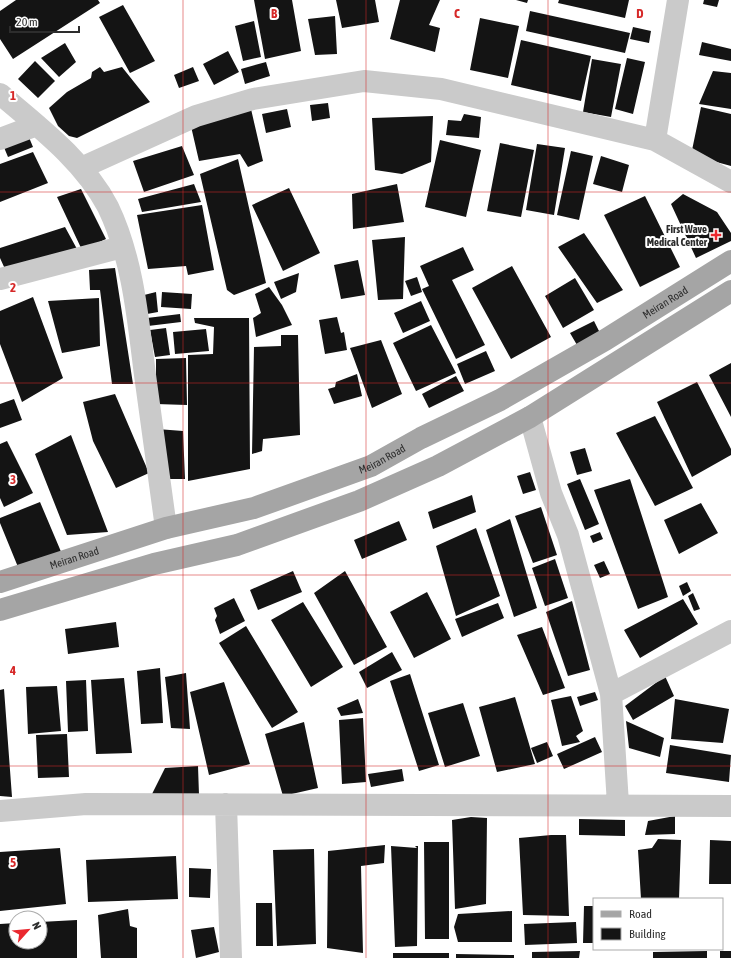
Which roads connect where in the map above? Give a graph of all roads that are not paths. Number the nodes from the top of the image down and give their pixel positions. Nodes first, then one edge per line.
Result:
1 (678, 0) edge
2 (0, 94) edge
3 (37, 125) junction
4 (0, 139) edge
5 (655, 140) junction
6 (81, 168) junction
7 (731, 182) edge
8 (122, 247) junction
9 (731, 261) edge
10 (0, 279) edge
11 (731, 291) edge
12 (530, 417) junction
13 (166, 528) junction
14 (0, 582) edge
15 (0, 610) edge
16 (731, 631) edge
17 (611, 694) junction
18 (226, 804) junction
19 (618, 804) junction
20 (731, 806) edge
21 (0, 811) edge
22 (231, 958) edge

1 - 5 street
2 - 3 street
3 - 4 street
3 - 6 street
5 - 6 street
5 - 7 street
6 - 8 street
8 - 10 street
8 - 13 street
9 - 13 main road, Meiran Road
11 - 12 main road
12 - 15 main road
12 - 17 street
13 - 14 main road, Meiran Road
16 - 17 street
17 - 19 street
18 - 19 street
18 - 21 street
18 - 22 street
19 - 20 street

